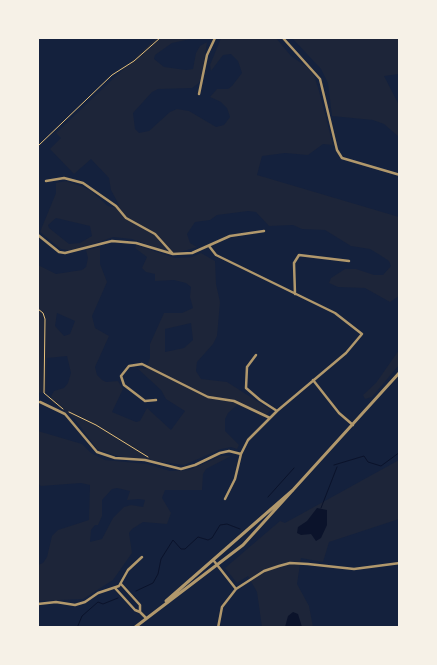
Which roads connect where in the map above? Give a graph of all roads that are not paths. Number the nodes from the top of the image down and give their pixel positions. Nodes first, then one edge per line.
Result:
1 (215, 38) edge
2 (283, 38) edge
3 (199, 94) dead end
4 (400, 175) edge
5 (46, 181) dead end
6 (264, 231) dead end
7 (38, 235) edge
8 (209, 246) junction
9 (173, 254) junction
10 (349, 261) dead end
11 (296, 294) junction
12 (256, 355) dead end
13 (400, 372) edge
14 (312, 380) junction
15 (156, 400) dead end
16 (40, 402) dead end
17 (277, 411) junction
18 (270, 418) junction
19 (353, 425) junction
20 (241, 454) junction
21 (298, 487) junction
22 (225, 499) dead end
23 (142, 557) dead end
24 (214, 561) junction
25 (400, 563) edge
26 (218, 566) junction
27 (120, 585) junction
28 (115, 588) junction
29 (236, 589) junction
30 (38, 604) edge
31 (140, 612) junction
32 (146, 618) junction
33 (134, 628) edge
34 (218, 628) edge

1 - 3 street
2 - 4 street
5 - 9 street
6 - 8 street
7 - 9 street
8 - 9 street
8 - 11 street
10 - 11 street
11 - 14 street
12 - 17 street
13 - 19 street
14 - 17 street
14 - 19 street
15 - 18 street
16 - 20 street
17 - 18 street
18 - 20 street
19 - 21 street
20 - 22 street
21 - 24 street
21 - 26 street
23 - 27 street
24 - 26 street
24 - 32 street
25 - 29 street
26 - 29 street
26 - 32 street
27 - 28 street
27 - 31 street
28 - 30 street
28 - 31 street
29 - 34 street
31 - 32 street
32 - 33 street

